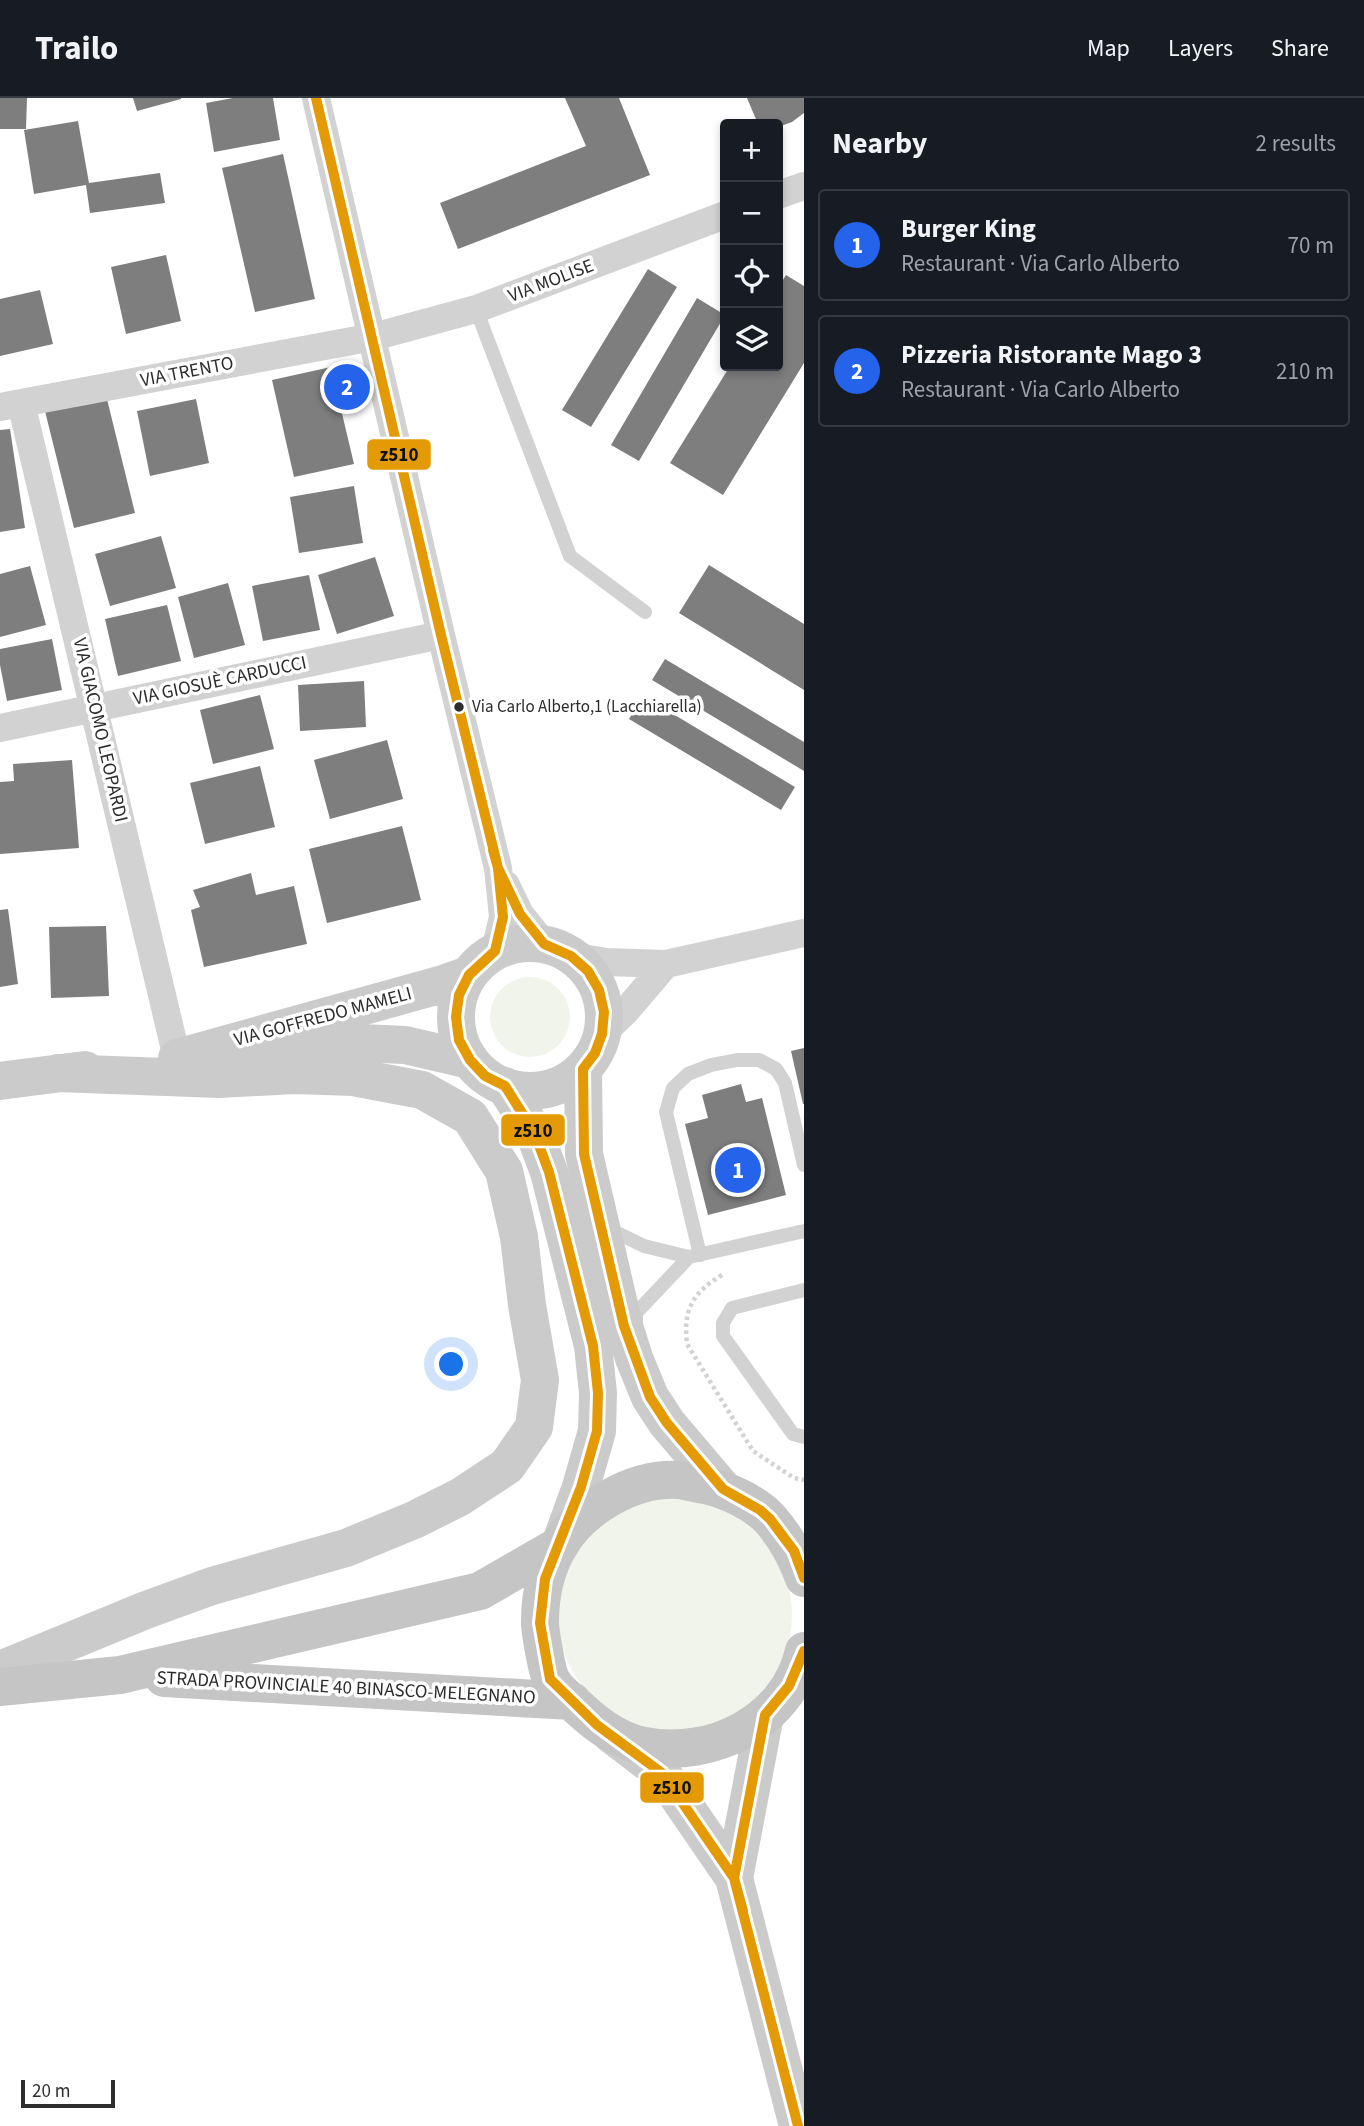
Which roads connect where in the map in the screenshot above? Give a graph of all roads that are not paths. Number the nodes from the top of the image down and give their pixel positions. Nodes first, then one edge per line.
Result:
1 (316, 98) edge
2 (804, 186) edge
3 (783, 193) edge
4 (720, 217) edge
5 (476, 309) junction
6 (373, 337) junction
7 (10, 405) edge
8 (645, 612) dead end
9 (441, 635) junction
10 (95, 707) junction
11 (0, 728) edge
12 (498, 868) junction
13 (804, 933) edge
14 (558, 950) junction
15 (482, 963) junction
16 (666, 964) junction
17 (602, 1034) junction
18 (177, 1058) junction
19 (470, 1060) junction
20 (583, 1069) junction
21 (58, 1073) junction
22 (0, 1081) edge
23 (505, 1086) junction
24 (804, 1165) edge
25 (599, 1224) junction
26 (804, 1231) edge
27 (695, 1256) junction
28 (804, 1290) edge
29 (635, 1358) junction
30 (804, 1437) edge
31 (723, 1489) junction
32 (787, 1526) edge
33 (560, 1545) junction
34 (804, 1578) edge
35 (803, 1658) edge
36 (0, 1670) edge
37 (120, 1675) junction
38 (0, 1687) edge
39 (572, 1701) junction
40 (765, 1715) junction
41 (609, 1732) junction
42 (734, 1878) junction
43 (798, 2126) edge

1 - 6 street
2 - 3 street
4 - 5 street, VIA MOLISE
5 - 6 street, VIA MOLISE
5 - 8 lane
6 - 7 street, VIA TRENTO
6 - 9 street
7 - 10 street, VIA GIACOMO LEOPARDI
9 - 10 street, VIA GIOSUÈ CARDUCCI
9 - 12 street
10 - 11 street, VIA GIOSUÈ CARDUCCI
10 - 18 street, VIA GIACOMO LEOPARDI
12 - 14 street
12 - 15 street
13 - 16 street
14 - 15 street
14 - 16 street
14 - 17 street
15 - 18 street, VIA GOFFREDO MAMELI
15 - 19 street
16 - 17 street
17 - 20 street
18 - 19 street, VIA GOFFREDO MAMELI
18 - 21 street, VIA GOFFREDO MAMELI
19 - 23 street
20 - 23 street
20 - 25 street
21 - 22 street, VIA GOFFREDO MAMELI
21 - 36 street
23 - 33 street
24 - 27 lane
25 - 27 lane
25 - 29 street
26 - 27 lane
27 - 29 lane
28 - 30 lane
29 - 31 street
31 - 32 main road, STRADA PROVINCIALE 40 BINASCO-MELEGNANO
31 - 33 main road, STRADA PROVINCIALE 40 BINASCO-MELEGNANO
32 - 34 main road, STRADA PROVINCIALE 40 BINASCO-MELEGNANO
33 - 37 main road, STRADA PROVINCIALE 40 BINASCO-MELEGNANO
33 - 39 main road, STRADA PROVINCIALE 40 BINASCO-MELEGNANO
35 - 40 main road, STRADA PROVINCIALE 40 BINASCO-MELEGNANO
37 - 38 main road, STRADA PROVINCIALE 40 BINASCO-MELEGNANO
37 - 39 main road, STRADA PROVINCIALE 40 BINASCO-MELEGNANO
39 - 41 main road, STRADA PROVINCIALE 40 BINASCO-MELEGNANO
40 - 41 main road, STRADA PROVINCIALE 40 BINASCO-MELEGNANO
40 - 42 street
41 - 42 street
42 - 43 street

